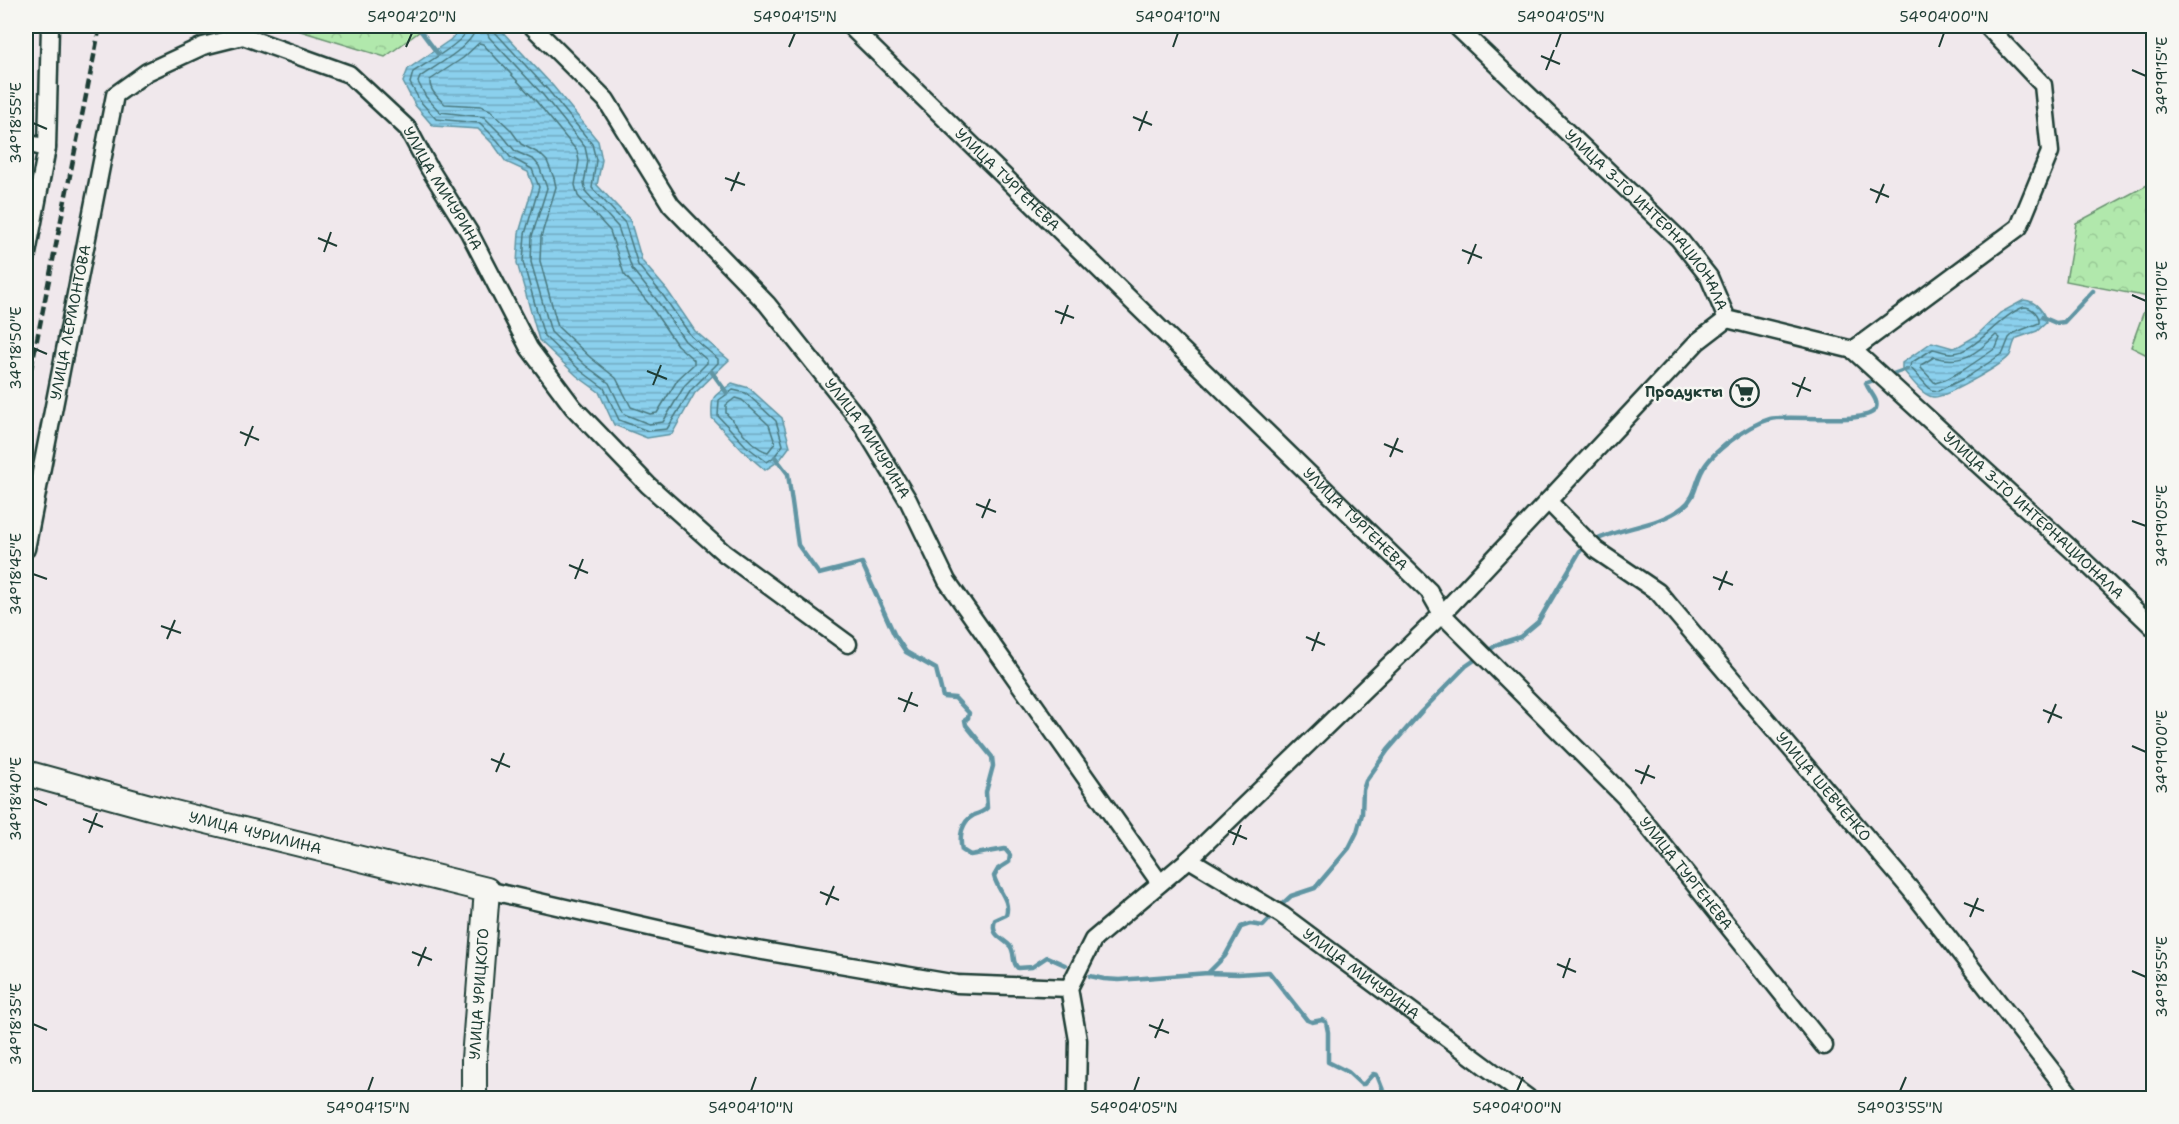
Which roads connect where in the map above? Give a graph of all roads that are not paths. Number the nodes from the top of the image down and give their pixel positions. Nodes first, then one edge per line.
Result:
1 (50, 26) edge
2 (532, 26) edge
3 (850, 26) edge
4 (1456, 26) edge
5 (1987, 26) edge
6 (115, 95) joint
7 (26, 143) edge
8 (47, 148) junction
9 (26, 259) edge
10 (1727, 319) junction
11 (1853, 350) junction
12 (1548, 501) junction
13 (26, 549) edge
14 (1442, 614) junction
15 (2154, 628) edge
16 (848, 644) dead end
17 (26, 773) edge
18 (1189, 859) junction
19 (1160, 883) junction
20 (487, 890) junction
21 (1069, 988) junction
22 (1824, 1046) dead end
23 (474, 1098) edge
24 (1077, 1098) edge
25 (1528, 1098) edge
26 (2073, 1098) edge

1 - 8 street
2 - 19 street, УЛИЦА МИЧУРИНА
3 - 14 street, УЛИЦА ТУРГЕНЕВА
4 - 10 street, УЛИЦА 3-ГО ИНТЕРНАЦИОНАЛА
5 - 11 street
6 - 13 street, УЛИЦА ЛЕРМОНТОВА
6 - 16 street, УЛИЦА МИЧУРИНА
7 - 8 street
8 - 9 street
10 - 11 street, УЛИЦА 3-ГО ИНТЕРНАЦИОНАЛА
10 - 12 street
11 - 15 street, УЛИЦА 3-ГО ИНТЕРНАЦИОНАЛА
12 - 14 street
12 - 26 street, УЛИЦА ШЕВЧЕНКО
14 - 18 street
14 - 22 street, УЛИЦА ТУРГЕНЕВА
17 - 20 street, УЛИЦА ЧУРИЛИНА
18 - 19 street
18 - 25 street, УЛИЦА МИЧУРИНА
19 - 21 street
20 - 21 street
20 - 23 street, УЛИЦА УРИЦКОГО
21 - 24 street

